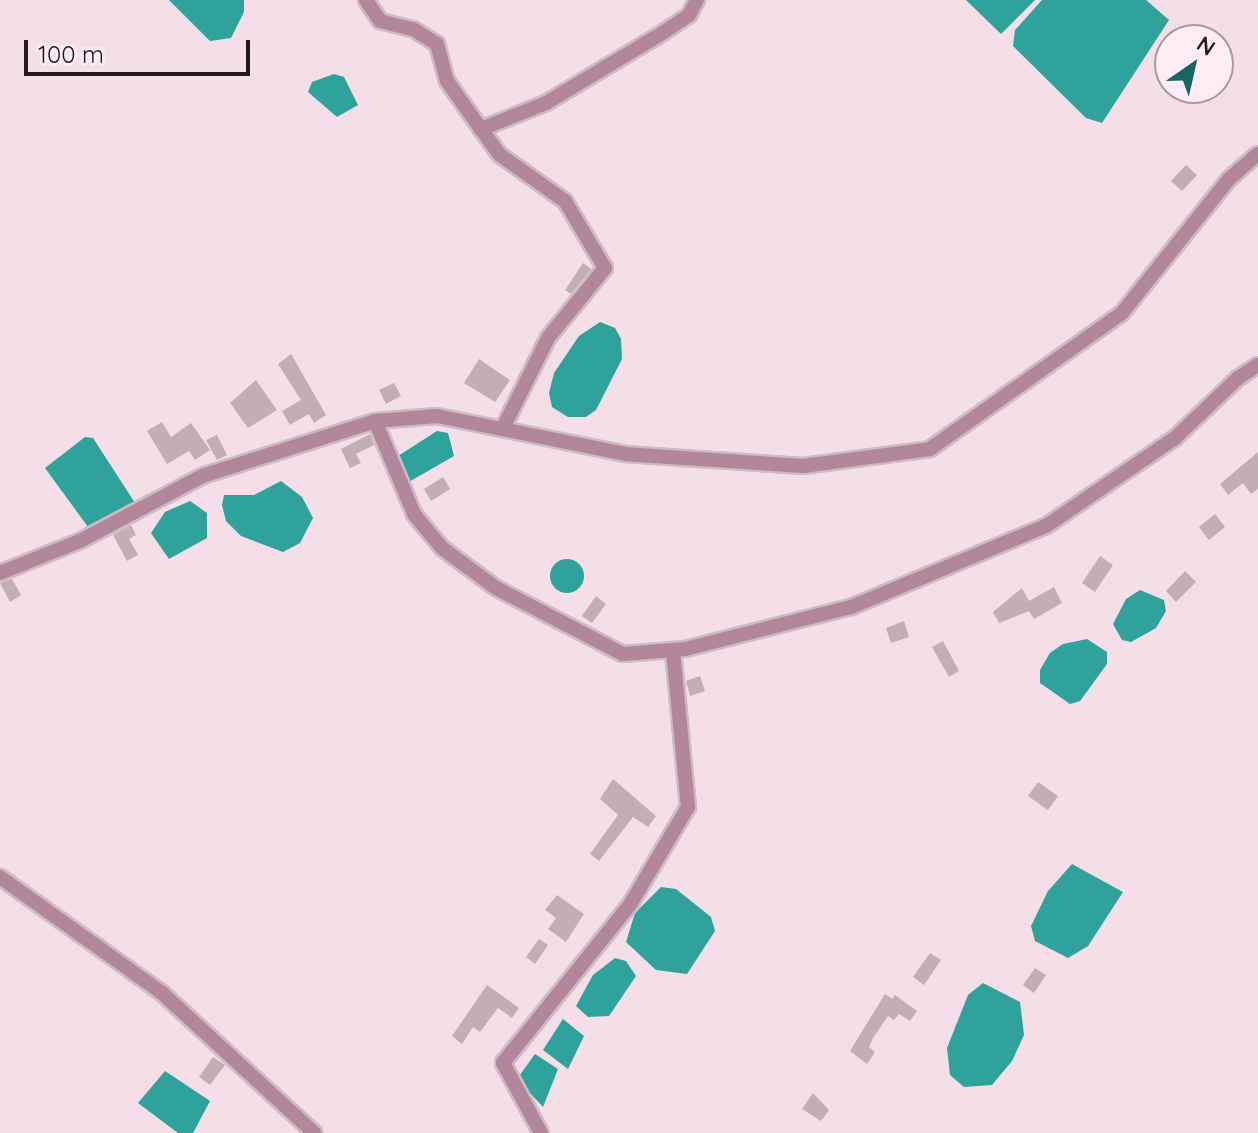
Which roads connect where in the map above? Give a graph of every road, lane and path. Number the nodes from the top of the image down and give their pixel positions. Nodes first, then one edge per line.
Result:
1 (366, 0) edge
2 (697, 0) edge
3 (481, 129) junction
4 (1258, 154) edge
5 (1258, 365) edge
6 (375, 421) junction
7 (503, 428) junction
8 (0, 573) edge
9 (673, 650) junction
10 (0, 877) edge
11 (314, 1133) edge
12 (541, 1133) edge

1 - 3 street
2 - 3 street
3 - 7 street
4 - 7 street
5 - 9 street
6 - 7 street
6 - 8 street
6 - 9 street
9 - 12 street
10 - 11 street

